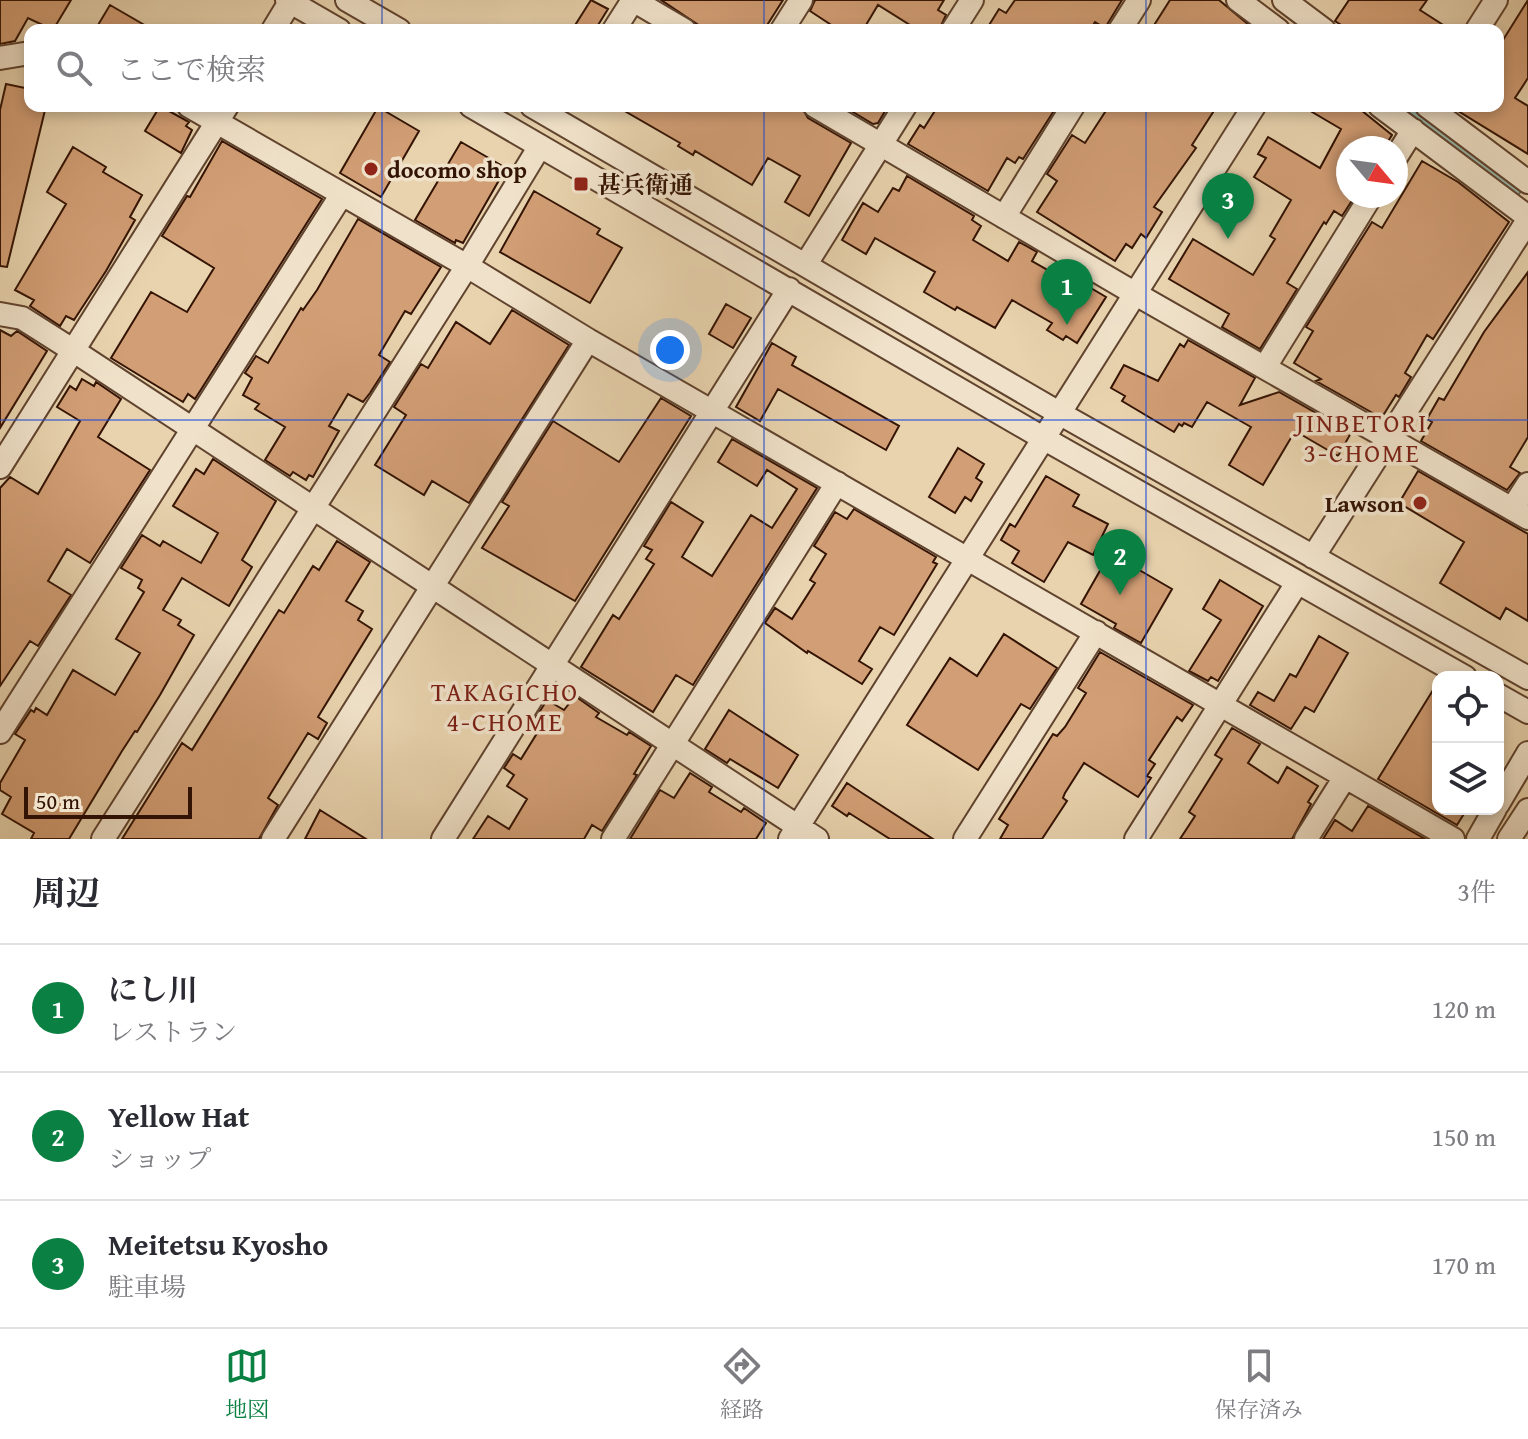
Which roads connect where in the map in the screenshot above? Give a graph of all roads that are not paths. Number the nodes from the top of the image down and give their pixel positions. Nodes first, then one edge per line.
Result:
1 (347, 0) edge
2 (801, 0) edge
3 (972, 0) edge
4 (1139, 0) edge
5 (1238, 0) edge
6 (1284, 0) edge
7 (1496, 0) edge
8 (289, 1) edge
9 (1312, 20) edge
10 (276, 24) edge
11 (329, 24) edge
12 (389, 24) edge
13 (618, 24) edge
14 (674, 24) edge
15 (786, 24) edge
16 (957, 24) edge
17 (1124, 24) edge
18 (1270, 24) edge
19 (1481, 24) edge
20 (24, 54) edge
21 (0, 58) edge
22 (481, 112) edge
23 (825, 112) edge
24 (901, 112) edge
25 (1069, 112) edge
26 (1250, 112) edge
27 (1388, 112) edge
28 (1436, 112) edge
29 (561, 113) edge
30 (222, 114) edge
31 (1413, 130) junction
32 (1408, 138) edge
33 (880, 144) junction
34 (540, 146) junction
35 (1528, 182) edge
36 (342, 194) junction
37 (1364, 208) edge
38 (1004, 217) junction
39 (1528, 218) edge
40 (806, 264) junction
41 (467, 266) junction
42 (789, 289) junction
43 (1134, 293) junction
44 (0, 314) edge
45 (588, 340) junction
46 (74, 351) junction
47 (1265, 367) junction
48 (713, 410) junction
49 (1059, 413) junction
50 (193, 429) junction
51 (1389, 437) junction
52 (1043, 438) junction
53 (0, 467) edge
54 (837, 483) junction
55 (1528, 484) edge
56 (313, 508) junction
57 (1520, 513) edge
58 (1313, 557) junction
59 (966, 558) junction
60 (1297, 583) junction
61 (432, 586) junction
62 (1096, 632) junction
63 (552, 665) junction
64 (1454, 671) edge
65 (1528, 678) edge
66 (1504, 698) edge
67 (1220, 704) junction
68 (1528, 712) edge
69 (0, 732) edge
70 (673, 745) junction
71 (1528, 753) edge
72 (1345, 777) junction
73 (1504, 795) edge
74 (1528, 810) edge
75 (1492, 815) edge
76 (802, 835) edge
77 (103, 839) edge
78 (273, 839) edge
79 (443, 839) edge
80 (613, 839) edge
81 (965, 839) edge
82 (1136, 839) edge
83 (1306, 839) edge
84 (1453, 839) edge
85 (1478, 839) edge
86 (1509, 839) edge

1 - 12 street
2 - 15 street
3 - 16 street
4 - 17 street
5 - 18 street
6 - 9 street
7 - 19 street
8 - 10 street
8 - 11 street
13 - 14 street
20 - 21 street
22 - 34 street
23 - 33 street
24 - 33 street
25 - 38 street
26 - 43 street
27 - 31 street
28 - 35 street
29 - 40 street
30 - 36 street
30 - 46 street
31 - 32 street
31 - 39 street
33 - 38 street
33 - 40 street
34 - 41 street
34 - 42 street
36 - 41 street
36 - 50 street
37 - 47 street
38 - 43 street
39 - 51 street
40 - 49 street
41 - 45 street
41 - 56 street
42 - 48 street
42 - 52 street
43 - 47 street
43 - 49 street
44 - 46 street
45 - 48 street
45 - 61 street
46 - 50 street
46 - 53 street
47 - 51 street
48 - 54 street
48 - 63 street
49 - 52 street
49 - 58 street
50 - 56 street
50 - 69 street
51 - 57 street
51 - 58 street
52 - 59 street
52 - 60 street
54 - 59 street
54 - 70 street
55 - 57 street
56 - 61 street
56 - 77 street
58 - 65 street
59 - 62 street
59 - 76 street
60 - 64 street
60 - 67 street
61 - 63 street
61 - 78 street
62 - 67 street
62 - 81 street
63 - 70 street
63 - 79 street
66 - 68 street
67 - 72 street
67 - 82 street
70 - 76 street
70 - 80 street
71 - 73 street
72 - 83 street
72 - 84 street
74 - 86 street
75 - 85 street

